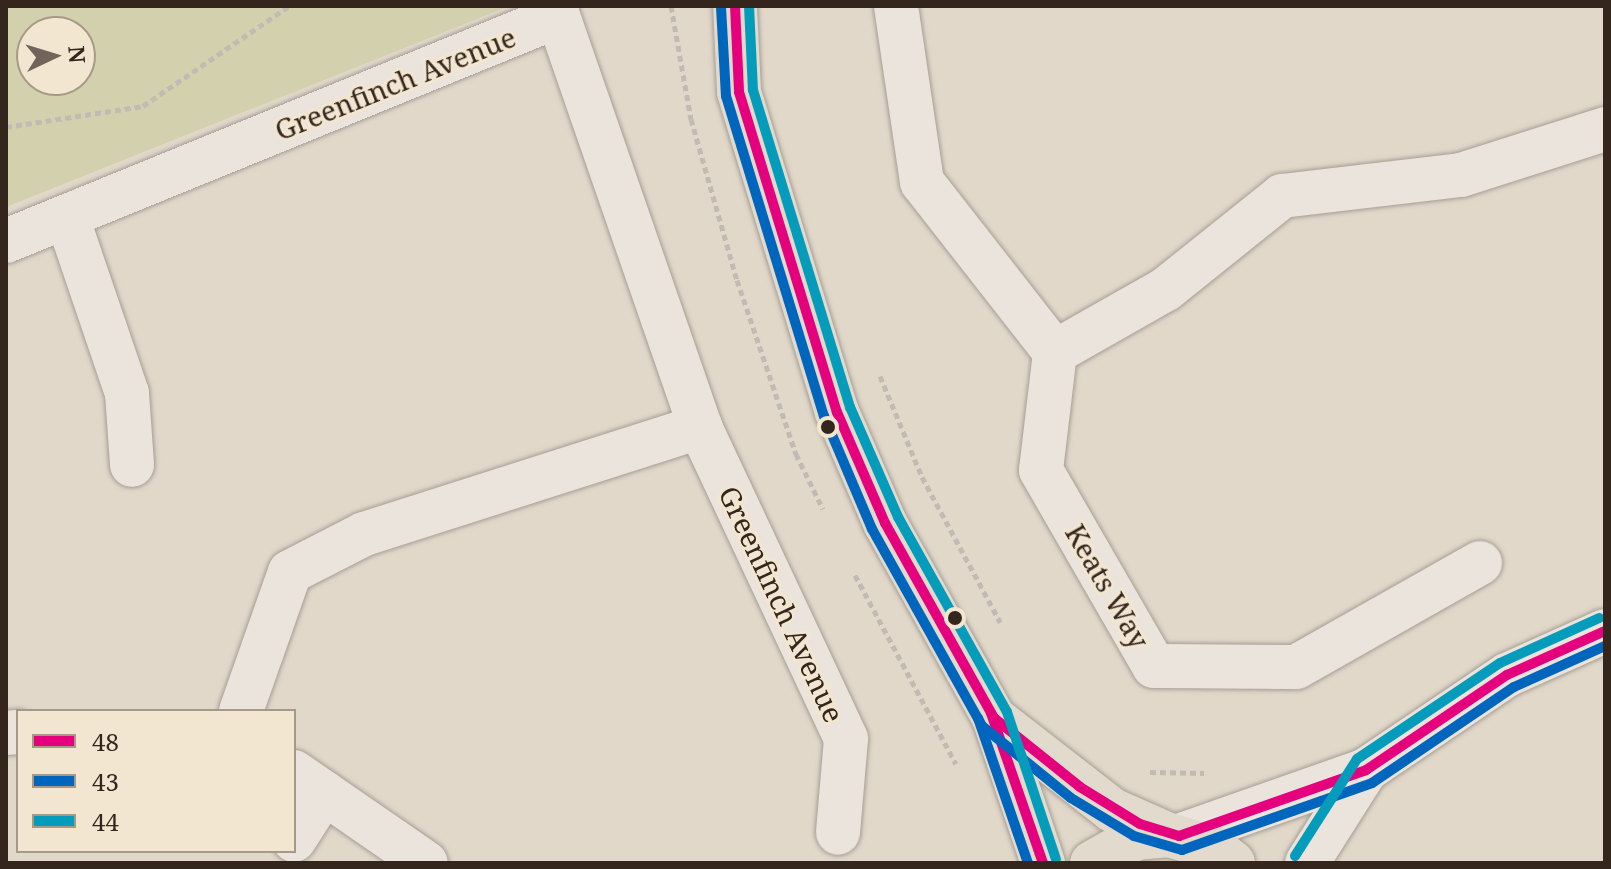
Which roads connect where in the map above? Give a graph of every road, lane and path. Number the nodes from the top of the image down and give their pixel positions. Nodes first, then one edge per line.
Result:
1 (289, 6) edge
2 (735, 6) edge
3 (896, 6) edge
4 (6, 127) edge
5 (1605, 129) edge
6 (67, 217) junction
7 (6, 241) edge
8 (1055, 352) junction
9 (878, 372) dead end
10 (700, 427) junction
11 (132, 465) dead end
12 (1480, 563) dead end
13 (1002, 626) dead end
14 (1605, 631) edge
15 (242, 709) edge
16 (994, 718) junction
17 (1366, 770) junction
18 (1146, 772) dead end
19 (1210, 772) dead end
20 (309, 782) edge
21 (296, 832) edge
22 (838, 833) dead end
23 (1174, 835) junction
24 (426, 863) edge
25 (1043, 863) edge
26 (1092, 863) edge
27 (1233, 863) edge
28 (1307, 863) edge

1 - 4 path
2 - 16 main road
3 - 8 street
5 - 8 street
6 - 7 street, Greenfinch Avenue
6 - 10 street, Greenfinch Avenue
6 - 11 street
8 - 12 street, Keats Way
9 - 13 path
10 - 15 street
10 - 22 street, Greenfinch Avenue
14 - 17 street
16 - 23 main road
16 - 25 main road
17 - 23 street
17 - 28 street
18 - 19 path
20 - 21 street
20 - 24 street
23 - 26 main road
23 - 27 main road

